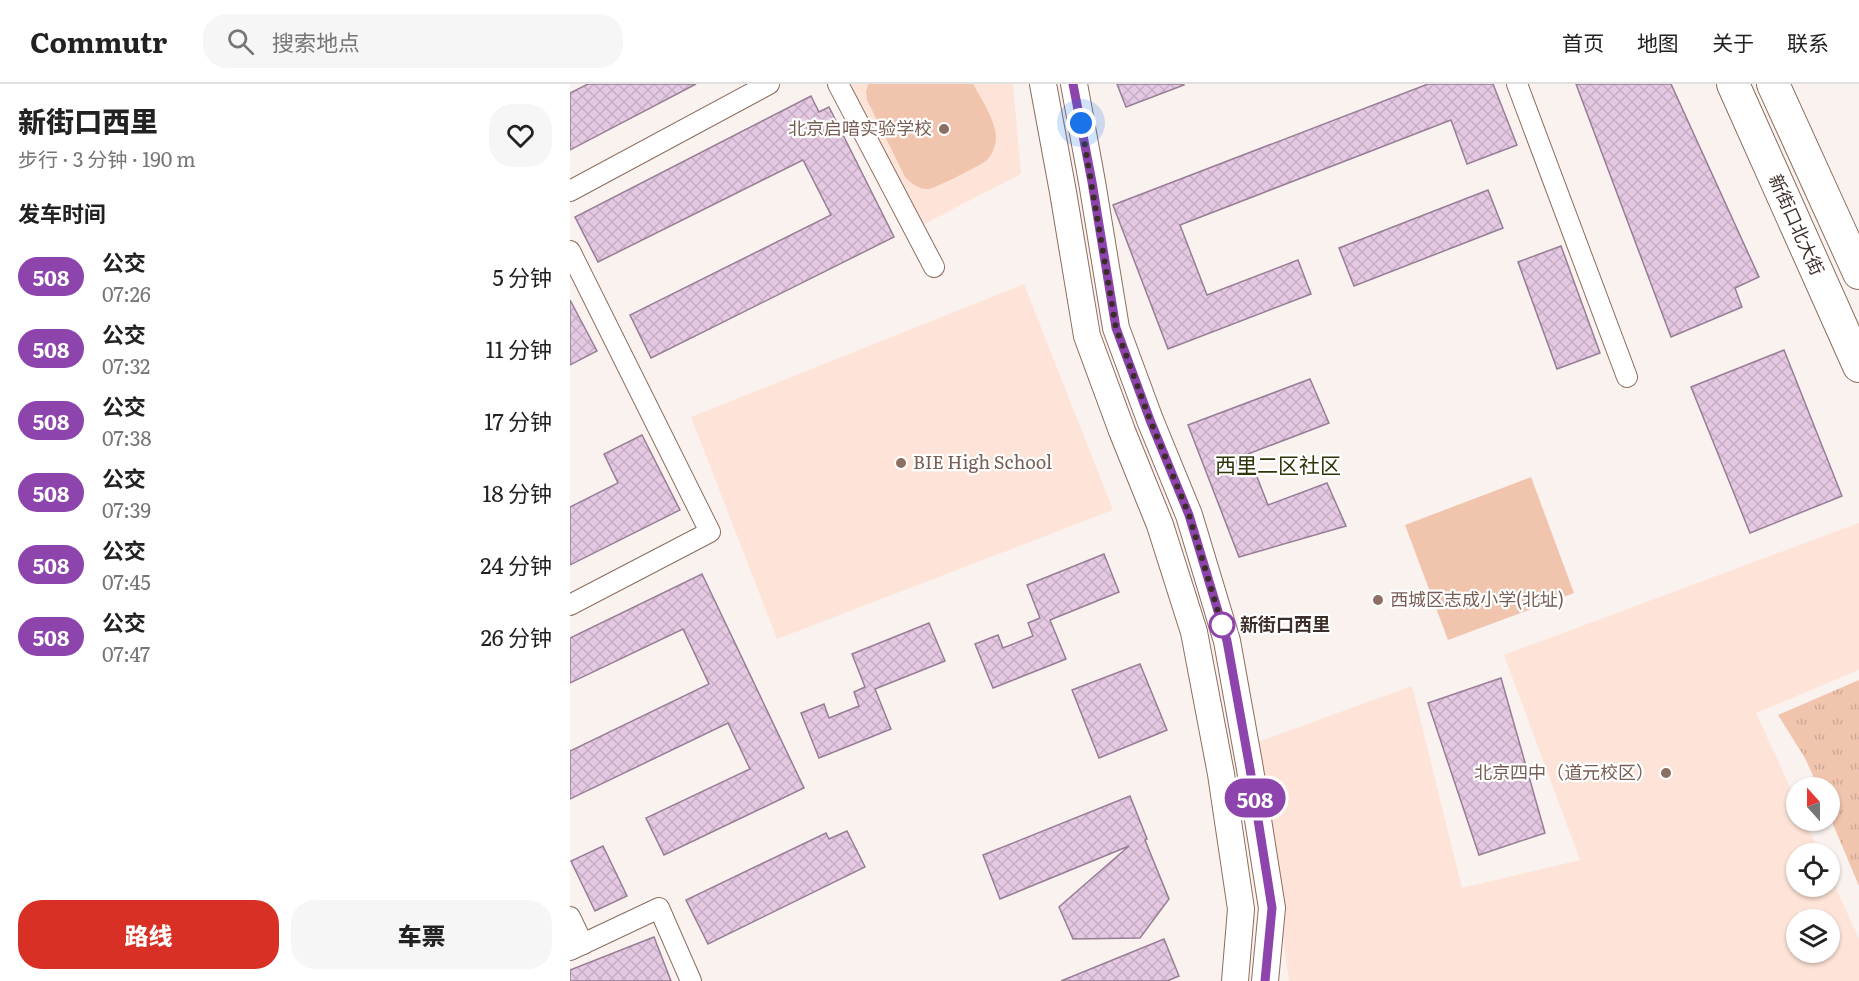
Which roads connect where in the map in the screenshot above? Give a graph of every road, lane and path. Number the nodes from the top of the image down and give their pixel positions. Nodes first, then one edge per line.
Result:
1 (769, 84) edge
2 (838, 84) edge
3 (1043, 84) edge
4 (1074, 84) edge
5 (1516, 84) edge
6 (1733, 84) edge
7 (1773, 84) edge
8 (570, 191) edge
9 (570, 251) edge
10 (934, 267) dead end
11 (1859, 273) edge
12 (1859, 366) edge
13 (1627, 377) dead end
14 (570, 605) edge
15 (570, 917) edge
16 (577, 947) edge
17 (691, 981) edge
18 (1235, 981) edge
19 (1265, 981) edge

1 - 8 street
2 - 10 street
3 - 18 street
4 - 19 street
5 - 13 street
6 - 12 main road, 新街口北大街
7 - 11 main road
9 - 14 street
15 - 16 street
16 - 17 street

